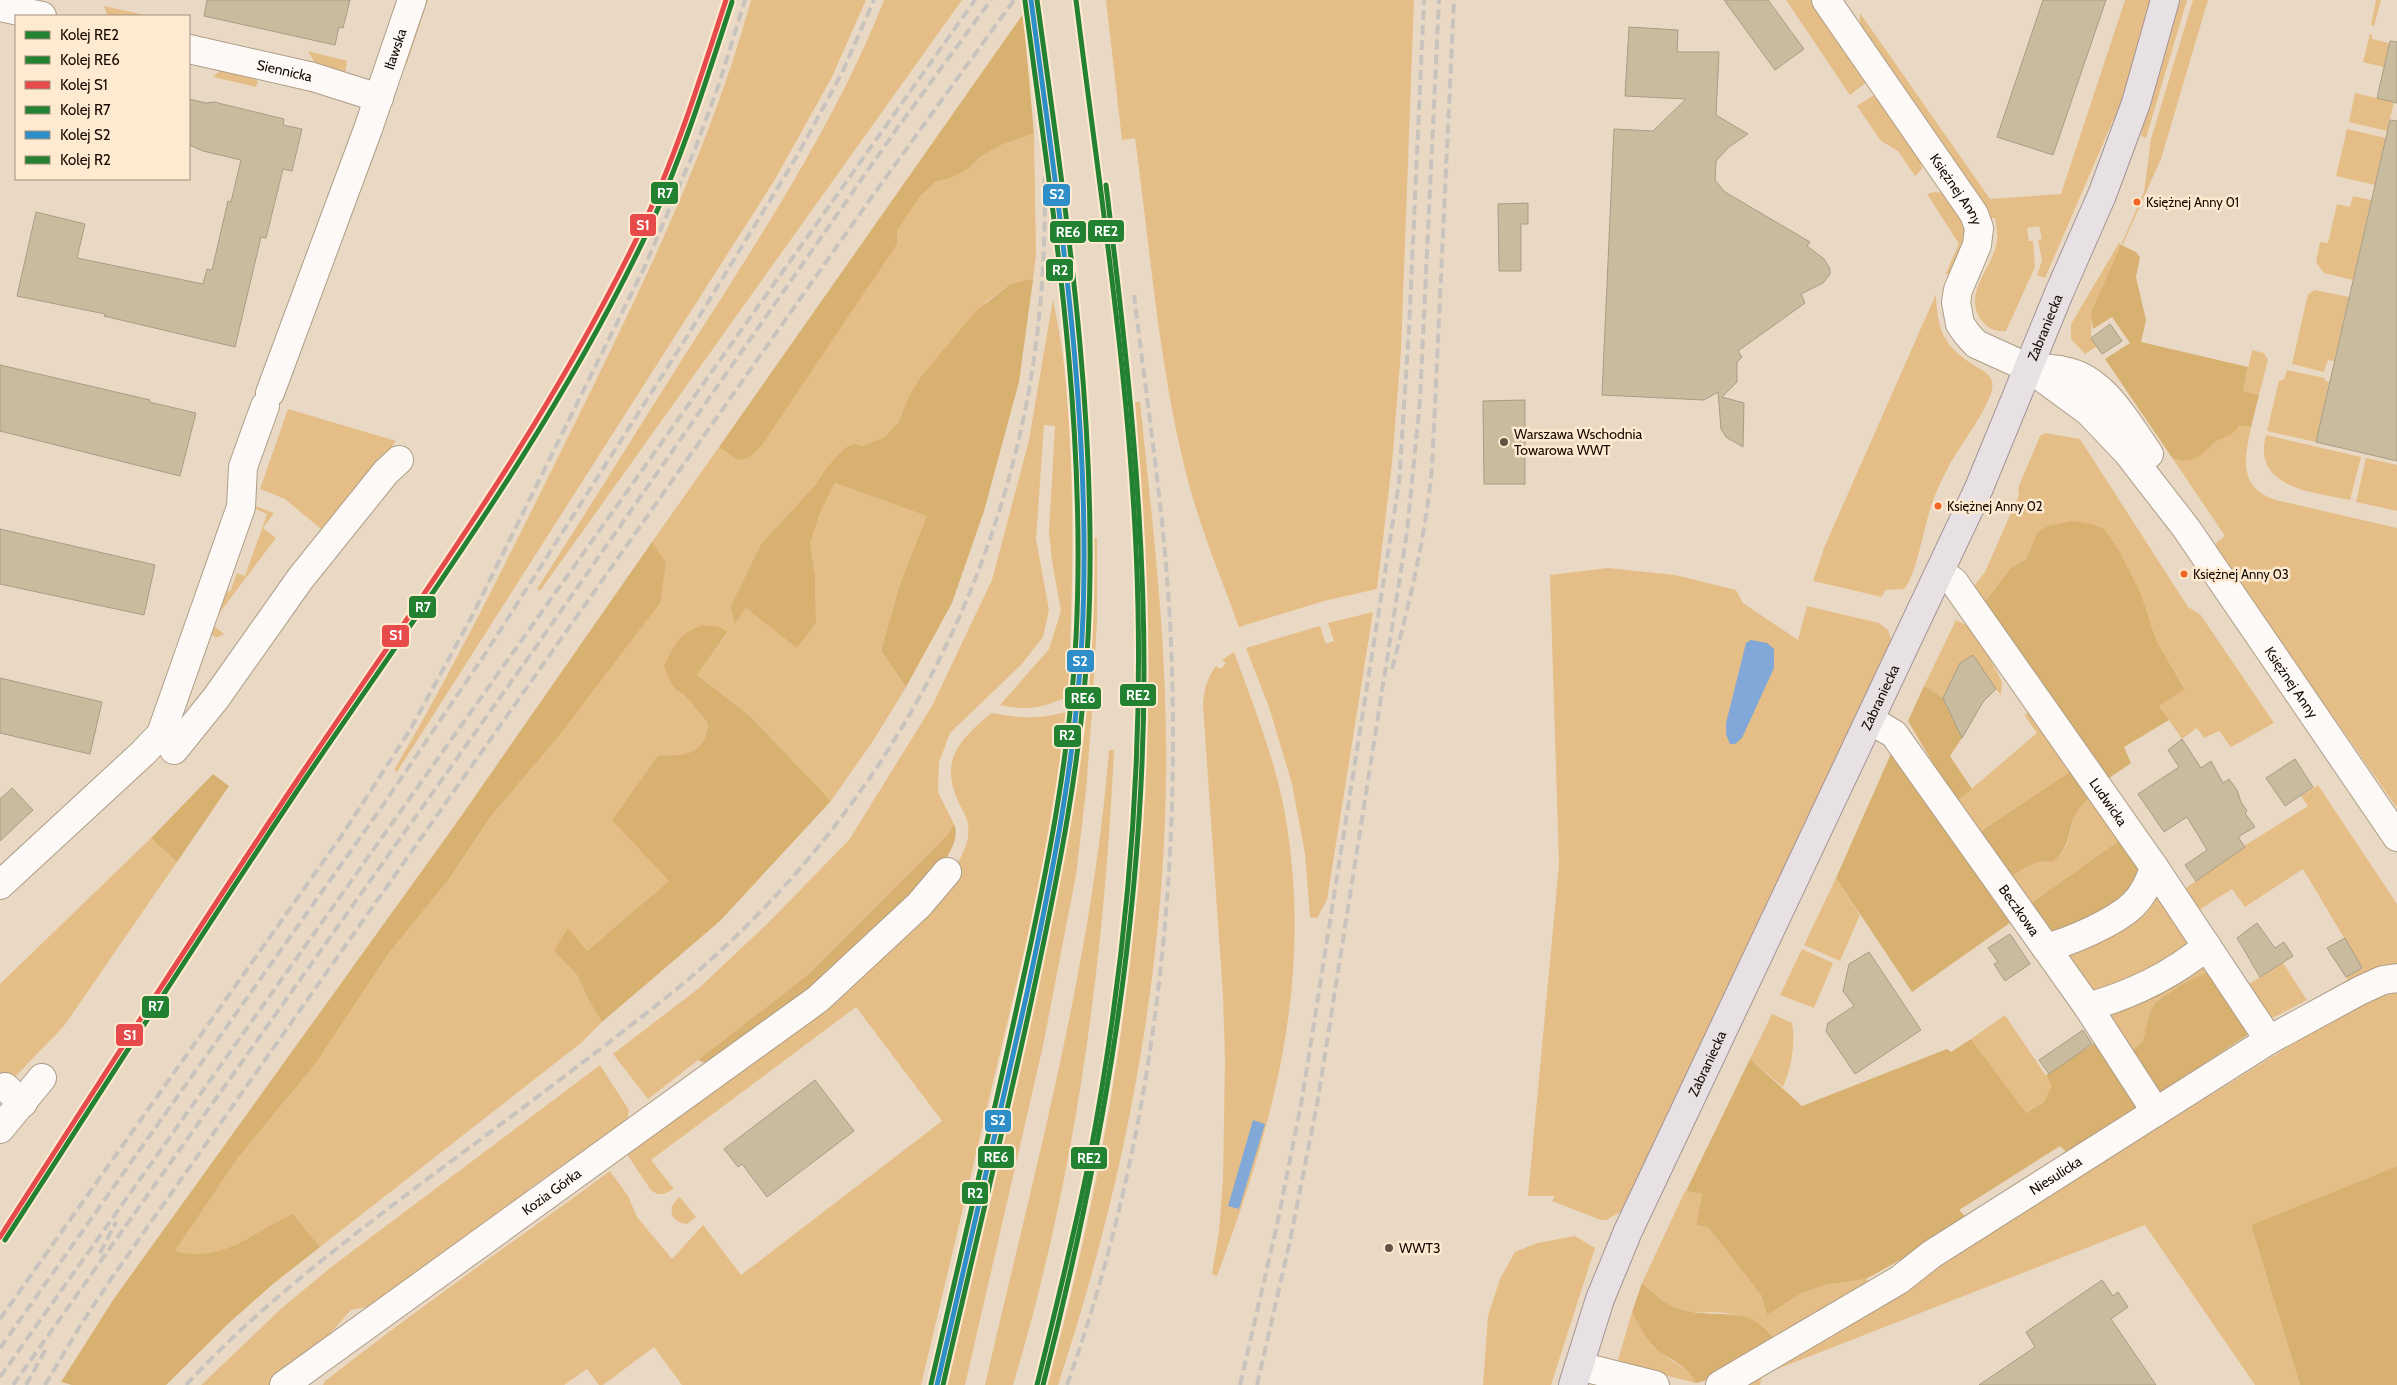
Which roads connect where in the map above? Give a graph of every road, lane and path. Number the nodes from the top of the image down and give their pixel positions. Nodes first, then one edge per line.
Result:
1 (412, 0) edge
2 (1826, 0) edge
3 (2164, 0) edge
4 (0, 7) edge
5 (37, 15) edge
6 (190, 49) edge
7 (379, 98) junction
8 (2029, 368) junction
9 (399, 460) dead end
10 (1940, 572) junction
11 (1870, 720) junction
12 (174, 750) dead end
13 (2397, 837) edge
14 (2154, 867) junction
15 (947, 872) dead end
16 (0, 885) edge
17 (2207, 946) junction
18 (2046, 948) junction
19 (2397, 978) edge
20 (2088, 1007) junction
21 (2269, 1040) junction
22 (42, 1078) dead end
23 (2156, 1112) junction
24 (0, 1129) edge
25 (1576, 1375) edge
26 (284, 1385) edge
27 (1655, 1385) edge
28 (1720, 1385) edge

1 - 7 street, Iławska
2 - 8 street, Księżnej Anny
3 - 8 main road, Zabraniecka
4 - 5 street
6 - 7 street, Siennicka
7 - 16 street, Iławska
8 - 10 main road, Zabraniecka
8 - 13 street, Księżnej Anny
9 - 12 street
10 - 11 main road, Zabraniecka
10 - 14 street, Ludwicka
11 - 18 street, Beczkowa
11 - 25 main road, Zabraniecka
14 - 17 street, Ludwicka
14 - 18 street
15 - 26 street, Kozia Górka
17 - 20 street
17 - 21 street, Ludwicka
18 - 20 street, Beczkowa
19 - 21 street, Niesulicka
20 - 23 street, Beczkowa
21 - 23 street, Niesulicka
22 - 24 street
23 - 28 street, Niesulicka
25 - 27 street

